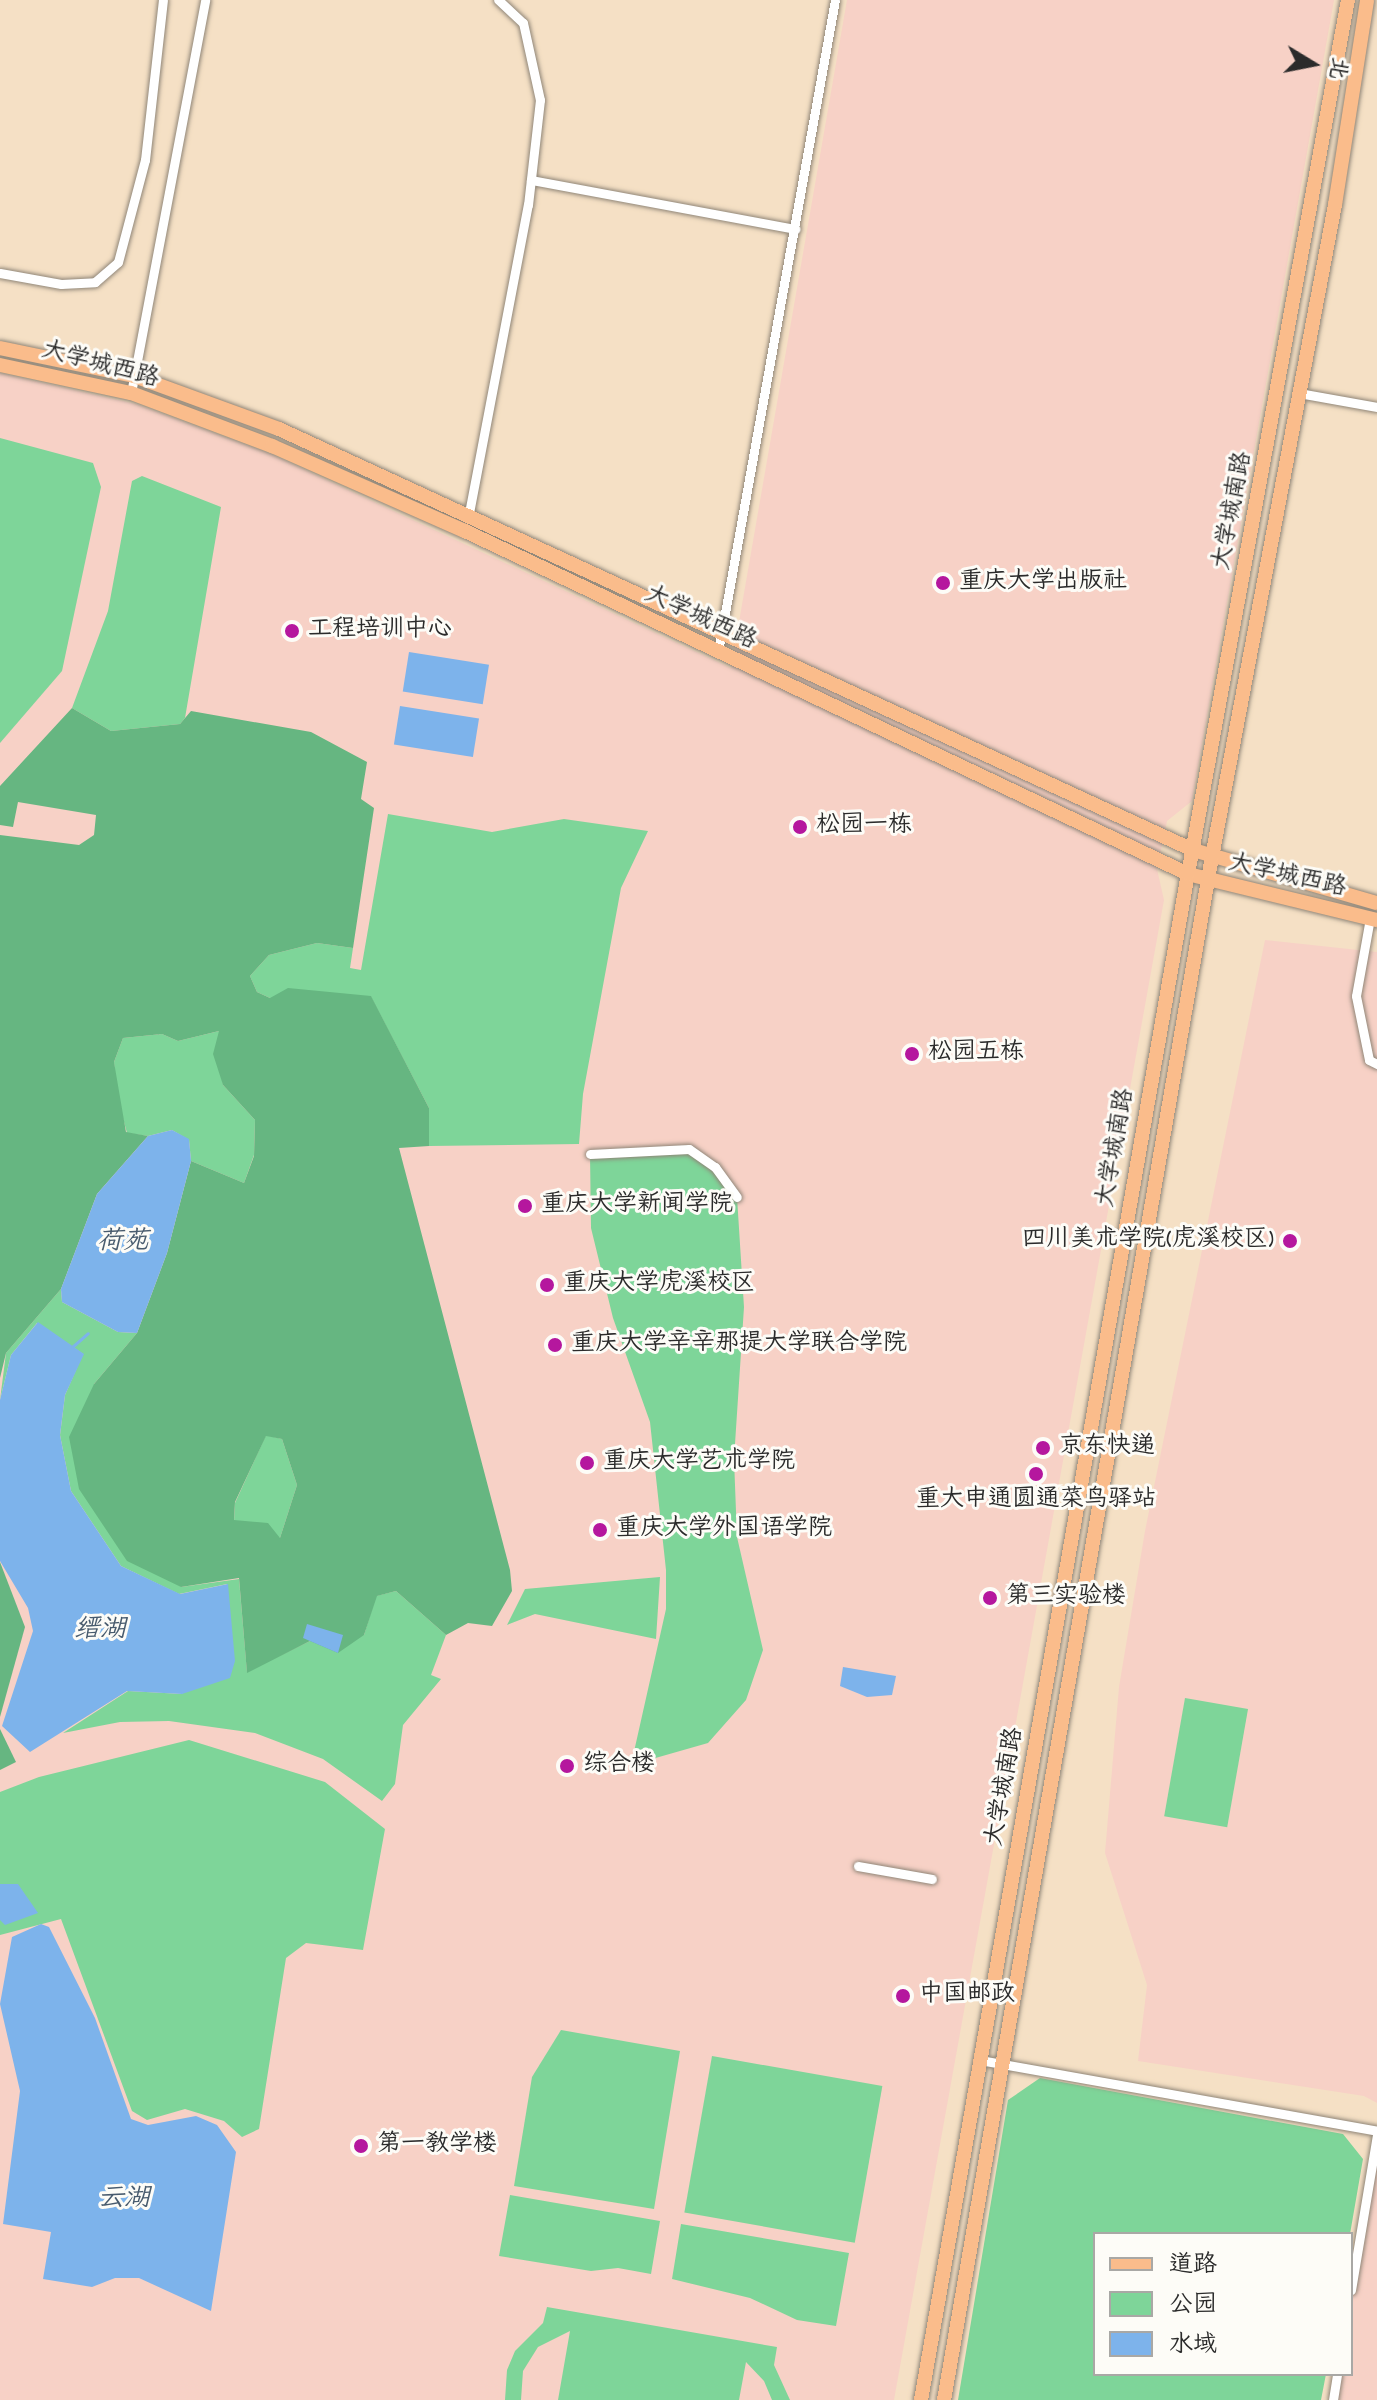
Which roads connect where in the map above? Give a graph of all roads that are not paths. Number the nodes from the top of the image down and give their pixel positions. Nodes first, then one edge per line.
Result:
1 (163, 0) edge
2 (205, 0) edge
3 (498, 0) edge
4 (835, 0) edge
5 (1348, 0) edge
6 (1367, 0) edge
7 (531, 180) junction
8 (796, 229) junction
9 (0, 273) edge
10 (0, 348) edge
11 (0, 365) edge
12 (134, 376) junction
13 (131, 393) junction
14 (1299, 393) junction
15 (1377, 407) edge
16 (469, 513) junction
17 (722, 633) junction
18 (718, 652) junction
19 (1193, 850) junction
20 (1212, 857) junction
21 (1188, 874) junction
22 (1209, 882) junction
23 (1377, 903) edge
24 (1374, 919) edge
25 (1377, 1064) edge
26 (590, 1154) dead end
27 (737, 1197) dead end
28 (858, 1866) dead end
29 (932, 1879) dead end
30 (980, 2060) junction
31 (1002, 2060) junction
32 (1377, 2133) edge
33 (1353, 2278) edge
34 (1337, 2376) edge
35 (921, 2400) edge
36 (944, 2400) edge
37 (1333, 2400) edge

1 - 9 street
2 - 12 street
3 - 7 street
4 - 8 street
5 - 19 main road, 大学城南路
6 - 14 main road, 大学城南路
7 - 8 street
7 - 16 street
8 - 17 street
10 - 12 main road, 大学城西路
11 - 13 main road, 大学城西路
12 - 13 street
12 - 16 main road, 大学城西路
13 - 18 main road, 大学城西路
14 - 15 street
14 - 20 main road, 大学城南路
16 - 17 main road, 大学城西路
17 - 18 street
17 - 19 main road, 大学城西路
18 - 21 main road, 大学城西路
19 - 20 main road, 大学城西路
19 - 21 main road, 大学城南路
20 - 22 main road, 大学城南路
20 - 23 main road, 大学城西路
21 - 22 main road, 大学城西路
21 - 30 main road, 大学城南路
22 - 24 main road, 大学城西路
22 - 31 main road, 大学城南路
24 - 25 street
26 - 27 street
28 - 29 street
30 - 31 street
30 - 35 main road, 大学城南路
31 - 32 street
31 - 36 main road, 大学城南路
32 - 33 street
34 - 37 street

